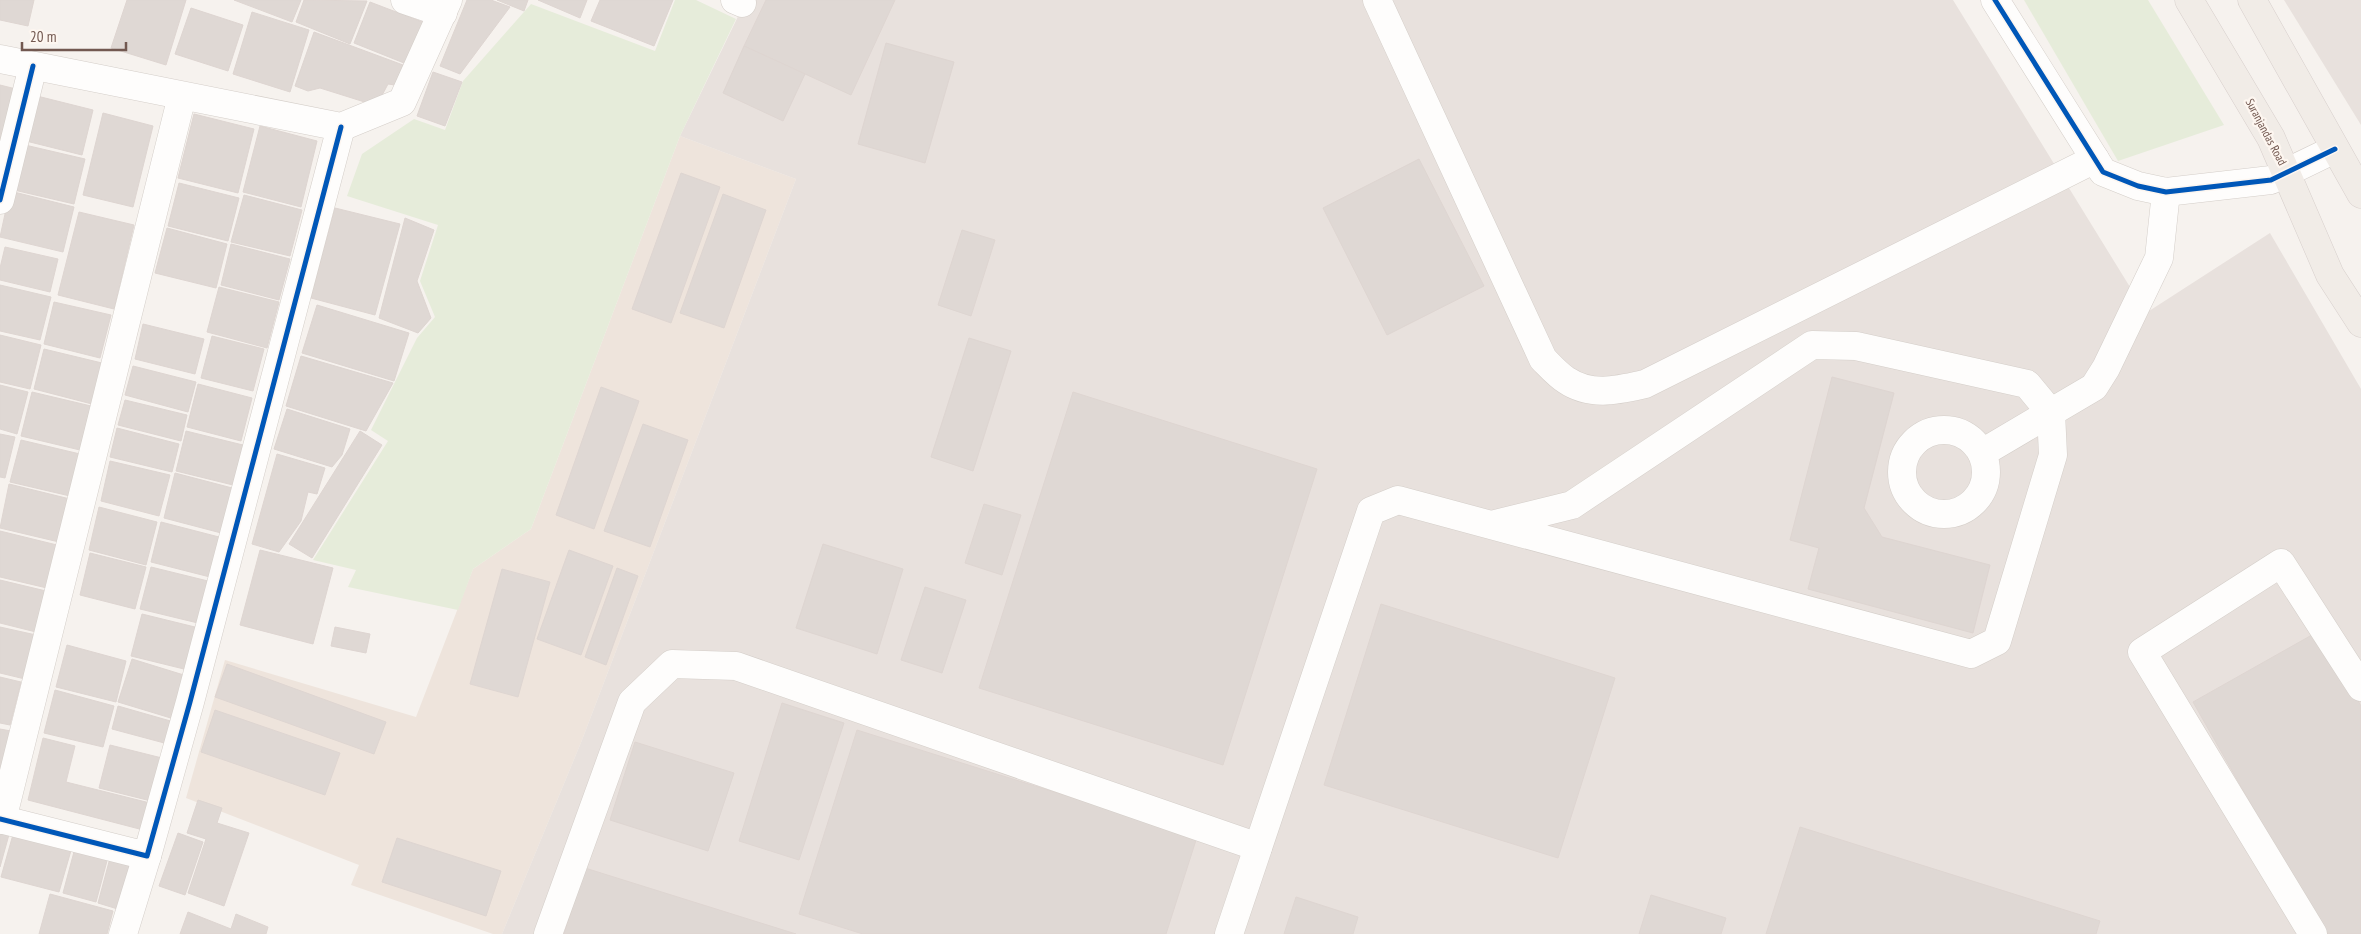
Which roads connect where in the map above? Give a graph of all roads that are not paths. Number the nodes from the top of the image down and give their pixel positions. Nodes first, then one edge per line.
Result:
1 (405, 0) edge
2 (1377, 0) edge
3 (1994, 0) edge
4 (2189, 0) edge
5 (2252, 0) edge
6 (446, 7) edge
7 (0, 59) edge
8 (33, 66) junction
9 (182, 96) junction
10 (341, 127) junction
11 (2335, 149) junction
12 (2095, 160) junction
13 (2287, 172) junction
14 (2166, 192) junction
15 (2361, 194) edge
16 (0, 200) edge
17 (2361, 323) edge
18 (2051, 413) junction
19 (1982, 453) dead end
20 (1491, 525) junction
21 (2361, 687) edge
22 (1, 819) edge
23 (1258, 847) junction
24 (147, 856) junction
25 (123, 934) edge
26 (548, 934) edge
27 (1229, 934) edge
28 (2313, 934) edge

1 - 6 street
2 - 12 street
3 - 12 street
4 - 13 main road, Suranjandas Road
5 - 11 main road
6 - 10 street
7 - 8 street
8 - 9 street
8 - 16 street
9 - 10 street
9 - 22 street
10 - 24 street
11 - 13 street
11 - 15 main road
12 - 14 street
13 - 14 street
13 - 17 main road, Suranjandas Road
14 - 18 street
18 - 19 street
18 - 20 street
18 - 20 street
20 - 23 street
21 - 28 street
22 - 24 street
23 - 26 street
23 - 27 street
24 - 25 street

